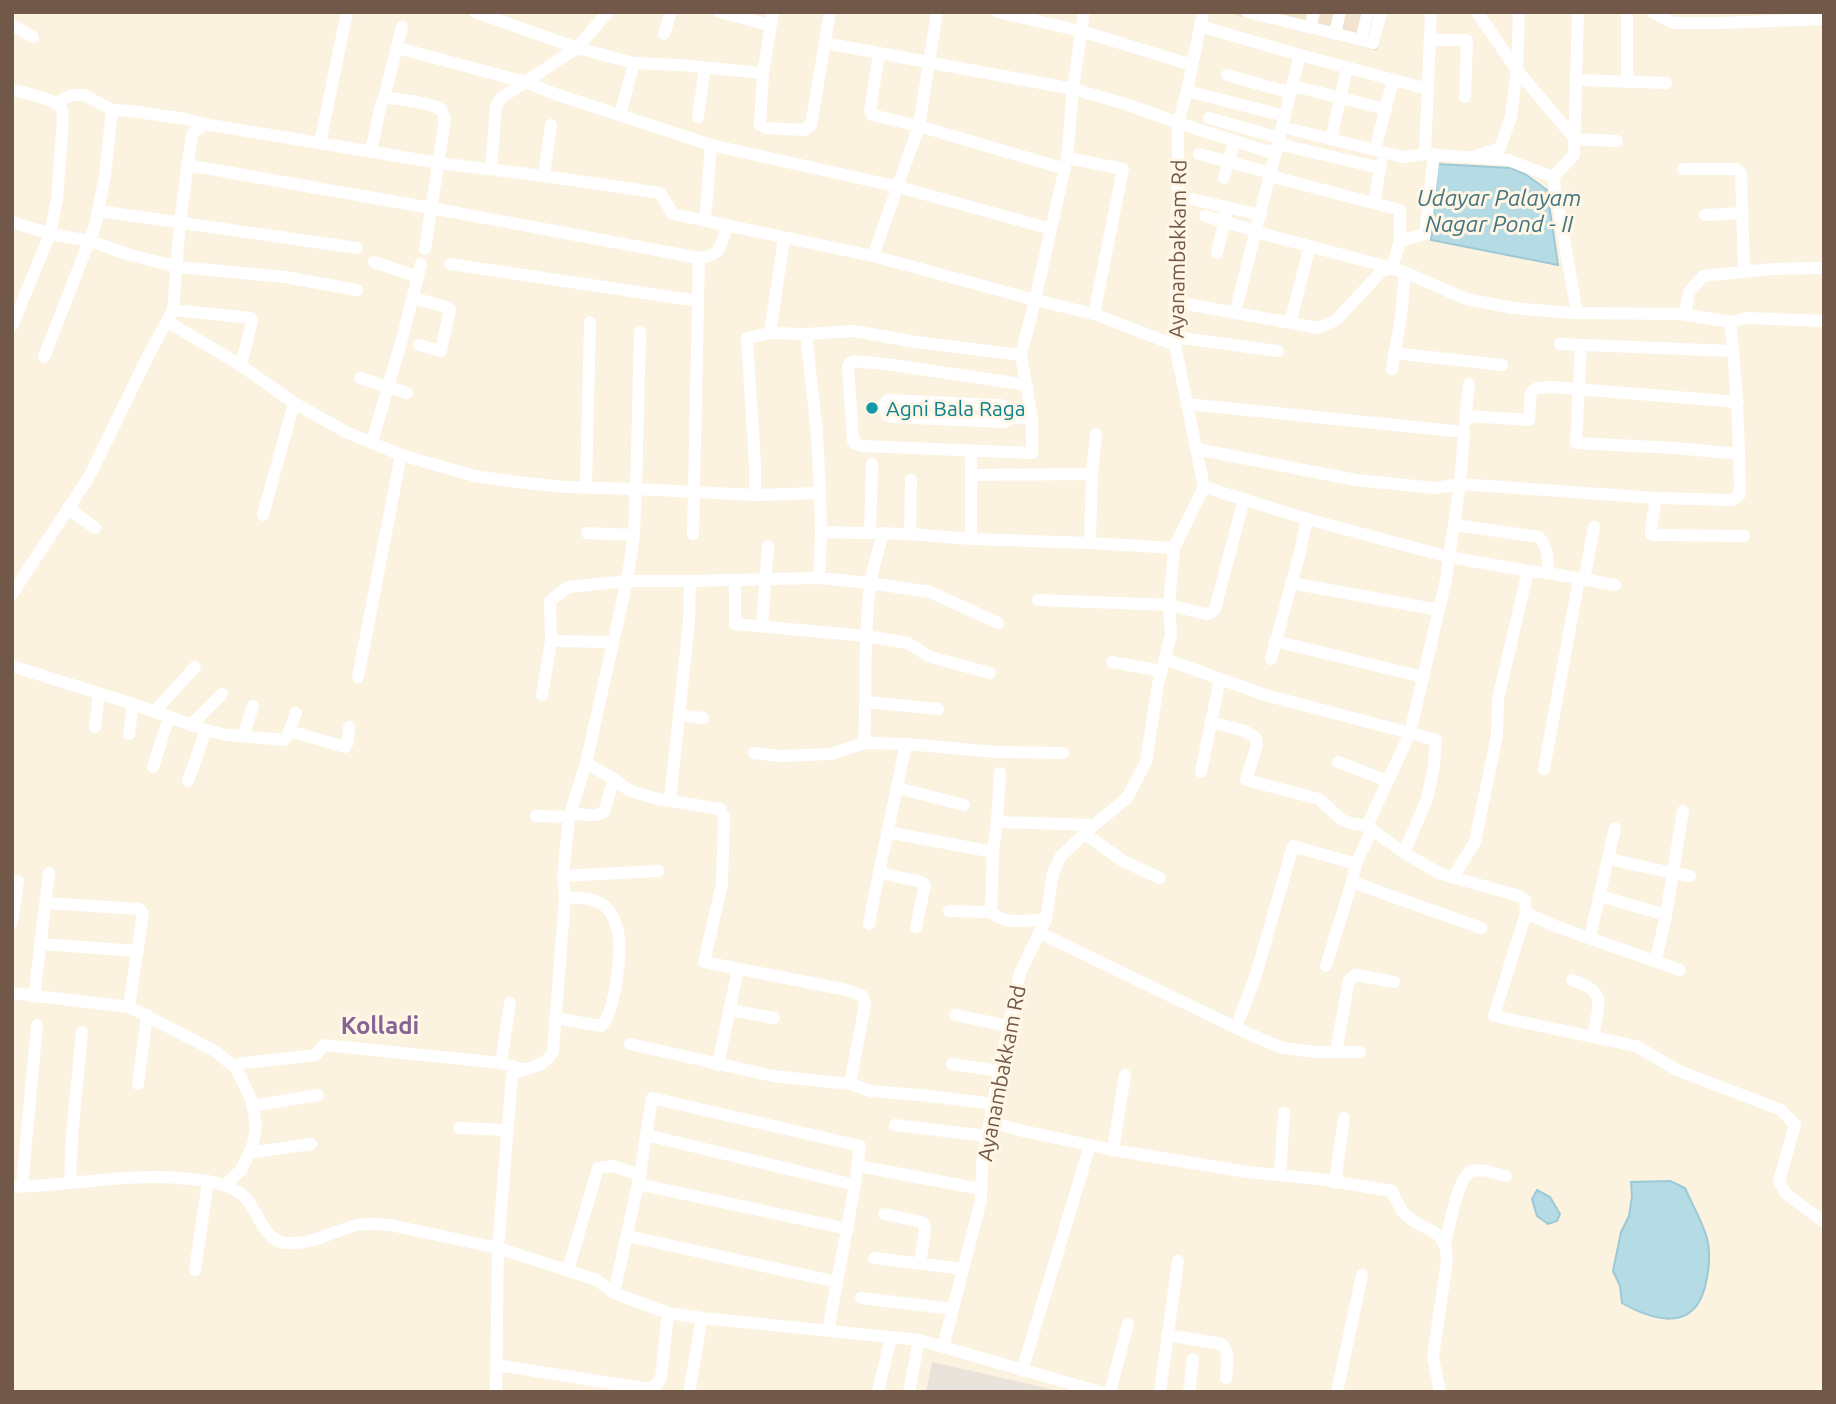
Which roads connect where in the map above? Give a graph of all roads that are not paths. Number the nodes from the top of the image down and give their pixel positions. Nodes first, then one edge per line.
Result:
1 (475, 12) edge
2 (608, 12) edge
3 (671, 12) edge
4 (719, 12) edge
5 (831, 12) edge
6 (937, 12) edge
7 (998, 12) edge
8 (1084, 12) edge
9 (1203, 12) edge
10 (1247, 12) edge
11 (1314, 12) edge
12 (1340, 12) edge
13 (1368, 12) edge
14 (1381, 12) edge
15 (1431, 12) edge
16 (1477, 12) edge
17 (1519, 12) edge
18 (1577, 12) edge
19 (1627, 12) edge
20 (1652, 12) edge
21 (344, 13) edge
22 (1024, 15) edge
23 (1801, 16) edge
24 (1284, 17) edge
25 (1753, 17) edge
26 (772, 18) edge
27 (1699, 18) edge
28 (1824, 19) edge
29 (12, 25) edge
30 (1200, 26) junction
31 (402, 27) dead end
32 (1310, 28) junction
33 (1081, 31) junction
34 (664, 34) dead end
35 (1335, 34) junction
36 (33, 37) dead end
37 (1361, 40) junction
38 (1430, 40) junction
39 (825, 43) junction
40 (398, 48) junction
41 (577, 48) junction
42 (879, 53) junction
43 (1300, 55) junction
44 (930, 62) junction
45 (634, 63) junction
46 (1192, 65) junction
47 (705, 68) junction
48 (1347, 68) junction
49 (1517, 70) junction
50 (763, 73) junction
51 (1227, 75) dead end
52 (1392, 80) junction
53 (1577, 80) junction
54 (525, 82) junction
55 (1627, 82) junction
56 (1666, 83) dead end
57 (1073, 89) junction
58 (1292, 89) junction
59 (1427, 89) junction
60 (12, 90) edge
61 (1187, 91) junction
62 (1465, 97) dead end
63 (1340, 98) junction
64 (384, 99) junction
65 (57, 104) junction
66 (1385, 108) junction
67 (112, 110) junction
68 (620, 115) junction
69 (698, 117) dead end
70 (1209, 118) dead end
71 (1178, 123) junction
72 (205, 124) junction
73 (551, 125) dead end
74 (919, 126) junction
75 (1280, 136) junction
76 (1331, 139) junction
77 (1575, 139) junction
78 (1617, 141) dead end
79 (1234, 142) junction
80 (320, 143) junction
81 (711, 145) junction
82 (371, 151) junction
83 (1379, 151) junction
84 (1199, 153) dead end
85 (1429, 154) junction
86 (1471, 157) junction
87 (1228, 162) junction
88 (439, 163) junction
89 (1066, 163) junction
90 (187, 165) junction
91 (1380, 168) junction
92 (491, 169) junction
93 (1682, 169) dead end
94 (1270, 175) junction
95 (544, 176) junction
96 (1553, 177) junction
97 (1224, 178) dead end
98 (899, 187) junction
99 (1178, 196) junction
100 (1374, 203) junction
101 (1227, 207) junction
102 (431, 208) junction
103 (99, 211) junction
104 (1743, 213) junction
105 (1261, 215) junction
106 (1705, 215) dead end
107 (1205, 216) dead end
108 (705, 221) junction
109 (1225, 221) junction
110 (12, 222) edge
111 (180, 222) junction
112 (727, 226) junction
113 (1051, 229) junction
114 (1256, 232) junction
115 (50, 234) junction
116 (784, 239) junction
117 (90, 241) junction
118 (1400, 241) junction
119 (1310, 246) junction
120 (357, 248) dead end
121 (425, 249) dead end
122 (1217, 253) dead end
123 (873, 256) junction
124 (699, 258) junction
125 (374, 262) dead end
126 (450, 264) dead end
127 (177, 267) junction
128 (1824, 268) edge
129 (1398, 271) junction
130 (1744, 272) junction
131 (357, 290) dead end
132 (413, 298) junction
133 (1035, 300) junction
134 (698, 301) junction
135 (1176, 302) junction
136 (1235, 313) junction
137 (1577, 313) junction
138 (1094, 314) junction
139 (1682, 314) junction
140 (170, 316) junction
141 (1730, 321) junction
142 (1824, 321) edge
143 (590, 322) dead end
144 (1290, 323) junction
145 (12, 326) edge
146 (640, 332) dead end
147 (770, 333) junction
148 (806, 334) junction
149 (1175, 341) junction
150 (1560, 344) dead end
151 (419, 345) dead end
152 (1581, 345) junction
153 (1278, 351) dead end
154 (1733, 351) junction
155 (1394, 353) junction
156 (1021, 355) junction
157 (44, 357) dead end
158 (241, 365) junction
159 (1502, 365) dead end
160 (1392, 369) dead end
161 (360, 378) dead end
162 (1469, 384) dead end
163 (1027, 385) junction
164 (388, 387) junction
165 (1579, 390) junction
166 (407, 393) dead end
167 (1738, 402) junction
168 (294, 403) junction
169 (1187, 404) junction
170 (1466, 415) junction
171 (1008, 418) junction
172 (1032, 419) junction
173 (1464, 432) junction
174 (1096, 434) dead end
175 (372, 442) junction
176 (1196, 449) junction
177 (1739, 454) junction
178 (401, 455) junction
179 (971, 459) dead end
180 (872, 464) dead end
181 (1092, 474) junction
182 (971, 475) junction
183 (911, 480) dead end
184 (1460, 484) junction
185 (586, 487) junction
186 (1204, 487) junction
187 (636, 489) junction
188 (694, 493) junction
189 (820, 493) junction
190 (755, 495) junction
191 (1656, 498) junction
192 (1244, 499) junction
193 (68, 508) junction
194 (263, 515) dead end
195 (1307, 519) junction
196 (1454, 525) junction
197 (1594, 527) dead end
198 (95, 528) dead end
199 (821, 532) junction
200 (587, 533) dead end
201 (877, 533) junction
202 (693, 534) dead end
203 (910, 534) junction
204 (634, 535) junction
205 (1745, 536) dead end
206 (971, 539) junction
207 (1090, 543) junction
208 (768, 547) dead end
209 (1174, 548) junction
210 (1448, 557) junction
211 (1528, 571) junction
212 (1548, 573) junction
213 (819, 578) junction
214 (766, 579) junction
215 (1582, 579) junction
216 (735, 580) junction
217 (627, 581) junction
218 (690, 581) junction
219 (870, 583) junction
220 (1291, 583) junction
221 (1615, 585) dead end
222 (12, 594) edge
223 (1038, 600) dead end
224 (1169, 605) junction
225 (1439, 610) junction
226 (998, 623) dead end
227 (762, 627) junction
228 (866, 636) junction
229 (551, 641) junction
230 (1275, 641) junction
231 (613, 642) junction
232 (1271, 659) dead end
233 (1112, 662) dead end
234 (1163, 665) junction
235 (12, 666) edge
236 (195, 667) dead end
237 (990, 673) dead end
238 (358, 677) dead end
239 (1423, 677) junction
240 (1220, 679) junction
241 (99, 694) junction
242 (222, 694) dead end
243 (542, 695) dead end
244 (867, 702) junction
245 (133, 704) junction
246 (253, 706) dead end
247 (938, 709) dead end
248 (154, 712) junction
249 (296, 713) dead end
250 (679, 715) junction
251 (169, 717) junction
252 (703, 718) dead end
253 (1211, 722) junction
254 (191, 725) junction
255 (95, 727) dead end
256 (349, 727) dead end
257 (206, 730) junction
258 (289, 731) junction
259 (1410, 733) junction
260 (129, 734) dead end
261 (243, 736) junction
262 (864, 743) junction
263 (906, 744) junction
264 (754, 753) dead end
265 (1063, 753) dead end
266 (1338, 762) dead end
267 (586, 763) junction
268 (153, 767) dead end
269 (1544, 769) dead end
270 (1201, 772) dead end
271 (1000, 773) dead end
272 (614, 779) junction
273 (188, 781) dead end
274 (1388, 781) junction
275 (897, 788) junction
276 (670, 800) junction
277 (964, 805) dead end
278 (1683, 811) dead end
279 (570, 815) junction
280 (536, 816) dead end
281 (997, 822) junction
282 (1370, 828) junction
283 (1615, 828) dead end
284 (1089, 830) junction
285 (887, 832) junction
286 (993, 852) junction
287 (1404, 853) junction
288 (1609, 859) junction
289 (1356, 864) junction
290 (658, 871) dead end
291 (49, 873) dead end
292 (879, 873) junction
293 (1672, 873) junction
294 (563, 876) junction
295 (1690, 876) dead end
296 (1453, 877) junction
297 (1160, 878) dead end
298 (18, 881) dead end
299 (1352, 882) junction
300 (1600, 896) junction
301 (565, 897) junction
302 (46, 903) junction
303 (949, 911) dead end
304 (991, 912) junction
305 (1526, 913) junction
306 (1666, 915) junction
307 (1046, 919) junction
308 (12, 922) edge
309 (869, 925) dead end
310 (916, 927) dead end
311 (1481, 928) dead end
312 (1040, 933) junction
313 (1590, 937) junction
314 (40, 944) junction
315 (138, 951) junction
316 (1656, 960) junction
317 (1326, 965) dead end
318 (738, 969) junction
319 (1680, 970) dead end
320 (1572, 980) dead end
321 (1394, 982) dead end
322 (12, 993) edge
323 (34, 997) junction
324 (510, 1003) dead end
325 (129, 1007) junction
326 (730, 1010) junction
327 (147, 1015) junction
328 (955, 1015) dead end
329 (555, 1018) junction
330 (774, 1018) dead end
331 (37, 1025) dead end
332 (1008, 1026) junction
333 (1236, 1027) junction
334 (82, 1032) dead end
335 (1593, 1037) junction
336 (630, 1044) dead end
337 (1336, 1052) junction
338 (1360, 1052) dead end
339 (501, 1063) junction
340 (952, 1064) dead end
341 (718, 1065) junction
342 (234, 1066) junction
343 (521, 1069) junction
344 (999, 1071) junction
345 (1125, 1076) dead end
346 (138, 1084) dead end
347 (850, 1084) junction
348 (318, 1095) dead end
349 (993, 1104) junction
350 (252, 1106) junction
351 (1284, 1113) dead end
352 (1344, 1118) dead end
353 (990, 1122) junction
354 (895, 1125) dead end
355 (459, 1128) dead end
356 (508, 1130) junction
357 (646, 1135) junction
358 (987, 1136) junction
359 (311, 1143) dead end
360 (1090, 1146) junction
361 (1114, 1150) junction
362 (249, 1153) junction
363 (858, 1166) junction
364 (1280, 1175) junction
365 (1506, 1176) dead end
366 (639, 1179) junction
367 (208, 1181) junction
368 (70, 1183) junction
369 (1335, 1183) junction
370 (225, 1185) junction
371 (855, 1185) junction
372 (17, 1186) edge
373 (981, 1189) junction
374 (884, 1213) dead end
375 (1824, 1222) edge
376 (848, 1230) junction
377 (627, 1236) junction
378 (1445, 1243) junction
379 (498, 1248) junction
380 (874, 1258) dead end
381 (1178, 1261) dead end
382 (920, 1263) junction
383 (963, 1269) junction
384 (195, 1270) dead end
385 (568, 1270) junction
386 (1362, 1275) dead end
387 (837, 1282) junction
388 (614, 1293) junction
389 (861, 1298) dead end
390 (953, 1308) junction
391 (668, 1313) junction
392 (702, 1318) junction
393 (1128, 1324) dead end
394 (828, 1331) junction
395 (1167, 1335) junction
396 (891, 1337) junction
397 (919, 1340) junction
398 (943, 1347) junction
399 (1193, 1359) dead end
400 (496, 1365) junction
401 (1022, 1371) junction
402 (1226, 1378) dead end
403 (496, 1392) edge
404 (689, 1392) edge
405 (878, 1392) edge
406 (909, 1392) edge
407 (1100, 1392) edge
408 (1110, 1392) edge
409 (1160, 1392) edge
410 (1189, 1392) edge
411 (1337, 1392) edge
412 (1440, 1392) edge

1 - 41 street
2 - 41 street
3 - 34 street
4 - 26 street
5 - 39 street
6 - 44 street
7 - 22 street
8 - 33 street
9 - 30 street, Ayanambakkam Rd
10 - 24 street
11 - 32 street
12 - 35 street
13 - 37 street
14 - 37 street
15 - 38 street
16 - 49 street
17 - 49 street
18 - 53 street
19 - 55 street
20 - 27 street
21 - 80 street
22 - 33 street
23 - 25 street
23 - 28 street
24 - 32 street
25 - 27 street
26 - 50 street
29 - 36 street
30 - 43 street
30 - 46 street, Ayanambakkam Rd
31 - 40 street
32 - 35 street
33 - 46 street
33 - 57 street
35 - 37 street
38 - 59 street
38 - 62 street
39 - 42 street
39 - 50 street
40 - 54 street
40 - 64 street
41 - 45 street
41 - 54 street
42 - 44 street
42 - 74 street
43 - 48 street
43 - 58 street
44 - 57 street
44 - 74 street
45 - 47 street
45 - 68 street
46 - 61 street, Ayanambakkam Rd
47 - 50 street
47 - 69 street
48 - 52 street
48 - 63 street
49 - 77 street
49 - 86 street
51 - 58 street
52 - 59 street
52 - 66 street
53 - 55 street
53 - 77 street
54 - 68 street
54 - 92 street
55 - 56 street
57 - 71 street
57 - 89 street
58 - 63 street
58 - 75 street
59 - 85 street
60 - 65 street
61 - 71 street, Ayanambakkam Rd
61 - 75 street
63 - 66 street
63 - 76 street
64 - 82 street
64 - 88 street
65 - 67 street
65 - 115 street
66 - 83 street
67 - 72 street
67 - 103 street
68 - 81 street
70 - 75 street
71 - 79 street
71 - 99 street, Ayanambakkam Rd
72 - 80 street
72 - 90 street
73 - 95 street
74 - 89 street
74 - 98 street
75 - 76 street
75 - 79 street
75 - 91 street
75 - 94 street
76 - 83 street
77 - 78 street
77 - 96 street
79 - 87 street
80 - 82 street
81 - 98 street
81 - 108 street
82 - 88 street
83 - 85 street
83 - 91 street
84 - 87 street
85 - 86 street
85 - 118 street
86 - 96 street
87 - 94 street
87 - 97 street
88 - 92 street
88 - 102 street
89 - 113 street
89 - 138 street
90 - 102 street
90 - 111 street
91 - 100 street
92 - 95 street
93 - 104 street
94 - 100 street
94 - 105 street
95 - 108 street
96 - 137 street
98 - 113 street
98 - 123 street
99 - 101 street
99 - 135 street, Ayanambakkam Rd
100 - 118 street
101 - 105 street
101 - 109 street
102 - 121 street
102 - 124 street
103 - 111 street
103 - 117 street
104 - 106 street
104 - 130 street
105 - 114 street
107 - 109 street
108 - 112 street
109 - 114 street
109 - 122 street
110 - 115 street
111 - 120 street
111 - 127 street
112 - 116 street
112 - 124 street
113 - 133 street
114 - 119 street
114 - 136 street
115 - 117 street
115 - 145 street
116 - 123 street
116 - 147 street
117 - 127 street
117 - 157 street
118 - 129 street
119 - 129 street
119 - 144 street
123 - 133 street
124 - 134 street
125 - 132 street
126 - 134 street
127 - 131 street
127 - 140 street
128 - 130 street
129 - 137 street
129 - 144 street
129 - 155 street
130 - 139 street
132 - 151 street
132 - 164 street
133 - 138 street
133 - 156 street
134 - 188 street
135 - 136 street
135 - 149 street, Ayanambakkam Rd
136 - 144 street
137 - 139 street
138 - 149 street
139 - 141 street
140 - 158 street
140 - 158 street
140 - 193 street
141 - 142 street
141 - 154 street
143 - 185 street
146 - 187 street
147 - 148 street
147 - 190 street
148 - 156 street
148 - 189 street
149 - 153 street
149 - 169 street, Ayanambakkam Rd
150 - 152 street
152 - 154 street
152 - 165 street
154 - 167 street
155 - 159 street
155 - 160 street
156 - 163 street
158 - 168 street
161 - 164 street
162 - 170 street
163 - 172 street
163 - 172 street
164 - 166 street
164 - 175 street
165 - 167 street
165 - 170 street
165 - 177 street
167 - 177 street
168 - 175 street
168 - 194 street
169 - 173 street
169 - 176 street, Ayanambakkam Rd
170 - 173 street
171 - 171 street
171 - 172 street
173 - 184 street
174 - 181 street
175 - 178 street
176 - 184 street
176 - 186 street, Ayanambakkam Rd
177 - 191 street
178 - 185 street
178 - 238 street
179 - 182 street
180 - 201 street
181 - 182 street
181 - 207 street
182 - 206 street
183 - 203 street
184 - 191 street
184 - 196 street
185 - 187 street
186 - 192 street
186 - 209 street, Ayanambakkam Rd
187 - 188 street
187 - 204 street
188 - 190 street
188 - 202 street
189 - 190 street
189 - 199 street
191 - 205 street
192 - 195 street
192 - 224 street
193 - 198 street
193 - 222 street
195 - 210 street
195 - 220 street
196 - 210 street
196 - 212 street
197 - 215 street
199 - 201 street
199 - 213 street
200 - 204 street
201 - 203 street
201 - 219 street
203 - 206 street
204 - 217 street
206 - 207 street
207 - 209 street
208 - 214 street
209 - 224 street, Ayanambakkam Rd
210 - 211 street
210 - 225 street
211 - 212 street
211 - 296 street
212 - 215 street
213 - 214 street
213 - 219 street
214 - 216 street
214 - 227 street
215 - 221 street
215 - 269 street
216 - 218 street
216 - 227 street
217 - 218 street
217 - 229 street
217 - 231 street
218 - 250 street
219 - 226 street
219 - 228 street
220 - 225 street
220 - 230 street
223 - 224 street
224 - 234 street, Ayanambakkam Rd
225 - 239 street
227 - 228 street
228 - 237 street
228 - 244 street
229 - 231 street
229 - 243 street
230 - 232 street
230 - 239 street
231 - 267 street
233 - 234 street
234 - 240 street
234 - 284 street, Ayanambakkam Rd
235 - 241 street
236 - 248 street
239 - 259 street
240 - 253 street
240 - 259 street
241 - 245 street
241 - 255 street
242 - 254 street
244 - 247 street
244 - 262 street
245 - 248 street
245 - 260 street
246 - 261 street
248 - 251 street
249 - 258 street
250 - 252 street
250 - 276 street
251 - 254 street
251 - 268 street
253 - 270 street
253 - 282 street
254 - 257 street
256 - 258 street
257 - 261 street
257 - 273 street
258 - 261 street
259 - 274 street
259 - 287 street
262 - 263 street
262 - 264 street
263 - 265 street
263 - 275 street
266 - 274 street
267 - 272 street
267 - 279 street
271 - 281 street
272 - 276 street
272 - 279 street
274 - 282 street
275 - 277 street
275 - 285 street
276 - 318 street
278 - 293 street
279 - 280 street
279 - 294 street
281 - 284 street
281 - 286 street
282 - 287 street
282 - 289 street
283 - 288 street
284 - 297 street
284 - 307 street, Ayanambakkam Rd
285 - 286 street
285 - 292 street
286 - 304 street
287 - 296 street
288 - 293 street
288 - 300 street
289 - 299 street
289 - 333 street
290 - 294 street
291 - 302 street
292 - 309 street
292 - 310 street
293 - 295 street
293 - 306 street
294 - 301 street
296 - 305 street
298 - 308 street
299 - 311 street
299 - 317 street
300 - 306 street
300 - 313 street
301 - 329 street
301 - 329 street
302 - 314 street
302 - 315 street
303 - 304 street
304 - 307 street
305 - 313 street
305 - 335 street
306 - 316 street
307 - 312 street, Ayanambakkam Rd
312 - 332 street, Ayanambakkam Rd
312 - 333 street
313 - 316 street
314 - 315 street
314 - 323 street
315 - 325 street
316 - 319 street
318 - 326 street
318 - 347 street
320 - 335 street
321 - 337 street
322 - 323 street
323 - 325 street
324 - 339 street
325 - 327 street
326 - 330 street
326 - 341 street
327 - 342 street
327 - 346 street
328 - 332 street
329 - 343 street
331 - 372 street
332 - 344 street, Ayanambakkam Rd
333 - 337 street
334 - 368 street
335 - 375 street
336 - 341 street
337 - 338 street
339 - 342 street
339 - 343 street
340 - 344 street
341 - 347 street
342 - 350 street
343 - 356 street
344 - 349 street, Ayanambakkam Rd
345 - 361 street
347 - 349 street
348 - 350 street
349 - 353 street, Ayanambakkam Rd
350 - 362 street
351 - 364 street
352 - 369 street
353 - 358 street, Ayanambakkam Rd
353 - 360 street
354 - 358 street
355 - 356 street
356 - 379 street
357 - 363 street
357 - 366 street
357 - 371 street
358 - 373 street, Ayanambakkam Rd
359 - 362 street
360 - 361 street
360 - 401 street
361 - 364 street
362 - 370 street
363 - 371 street
363 - 373 street
364 - 369 street
365 - 378 street
366 - 376 street
366 - 377 street
366 - 385 street
367 - 368 street
367 - 370 street
367 - 384 street
368 - 372 street
369 - 378 street
370 - 379 street
371 - 376 street
373 - 383 street, Ayanambakkam Rd
374 - 382 street
376 - 387 street
377 - 387 street
377 - 388 street
378 - 412 street
379 - 385 street
379 - 400 street
380 - 382 street
381 - 395 street
382 - 383 street
383 - 390 street, Ayanambakkam Rd
385 - 388 street
386 - 411 street
387 - 394 street
388 - 391 street
389 - 390 street
390 - 398 street, Ayanambakkam Rd
391 - 392 street
391 - 400 street
392 - 394 street
392 - 404 street
393 - 408 street
394 - 396 street
395 - 402 street
395 - 409 street
396 - 397 street
396 - 405 street
397 - 398 street
397 - 406 street
398 - 401 street
399 - 410 street
400 - 403 street
401 - 407 street

